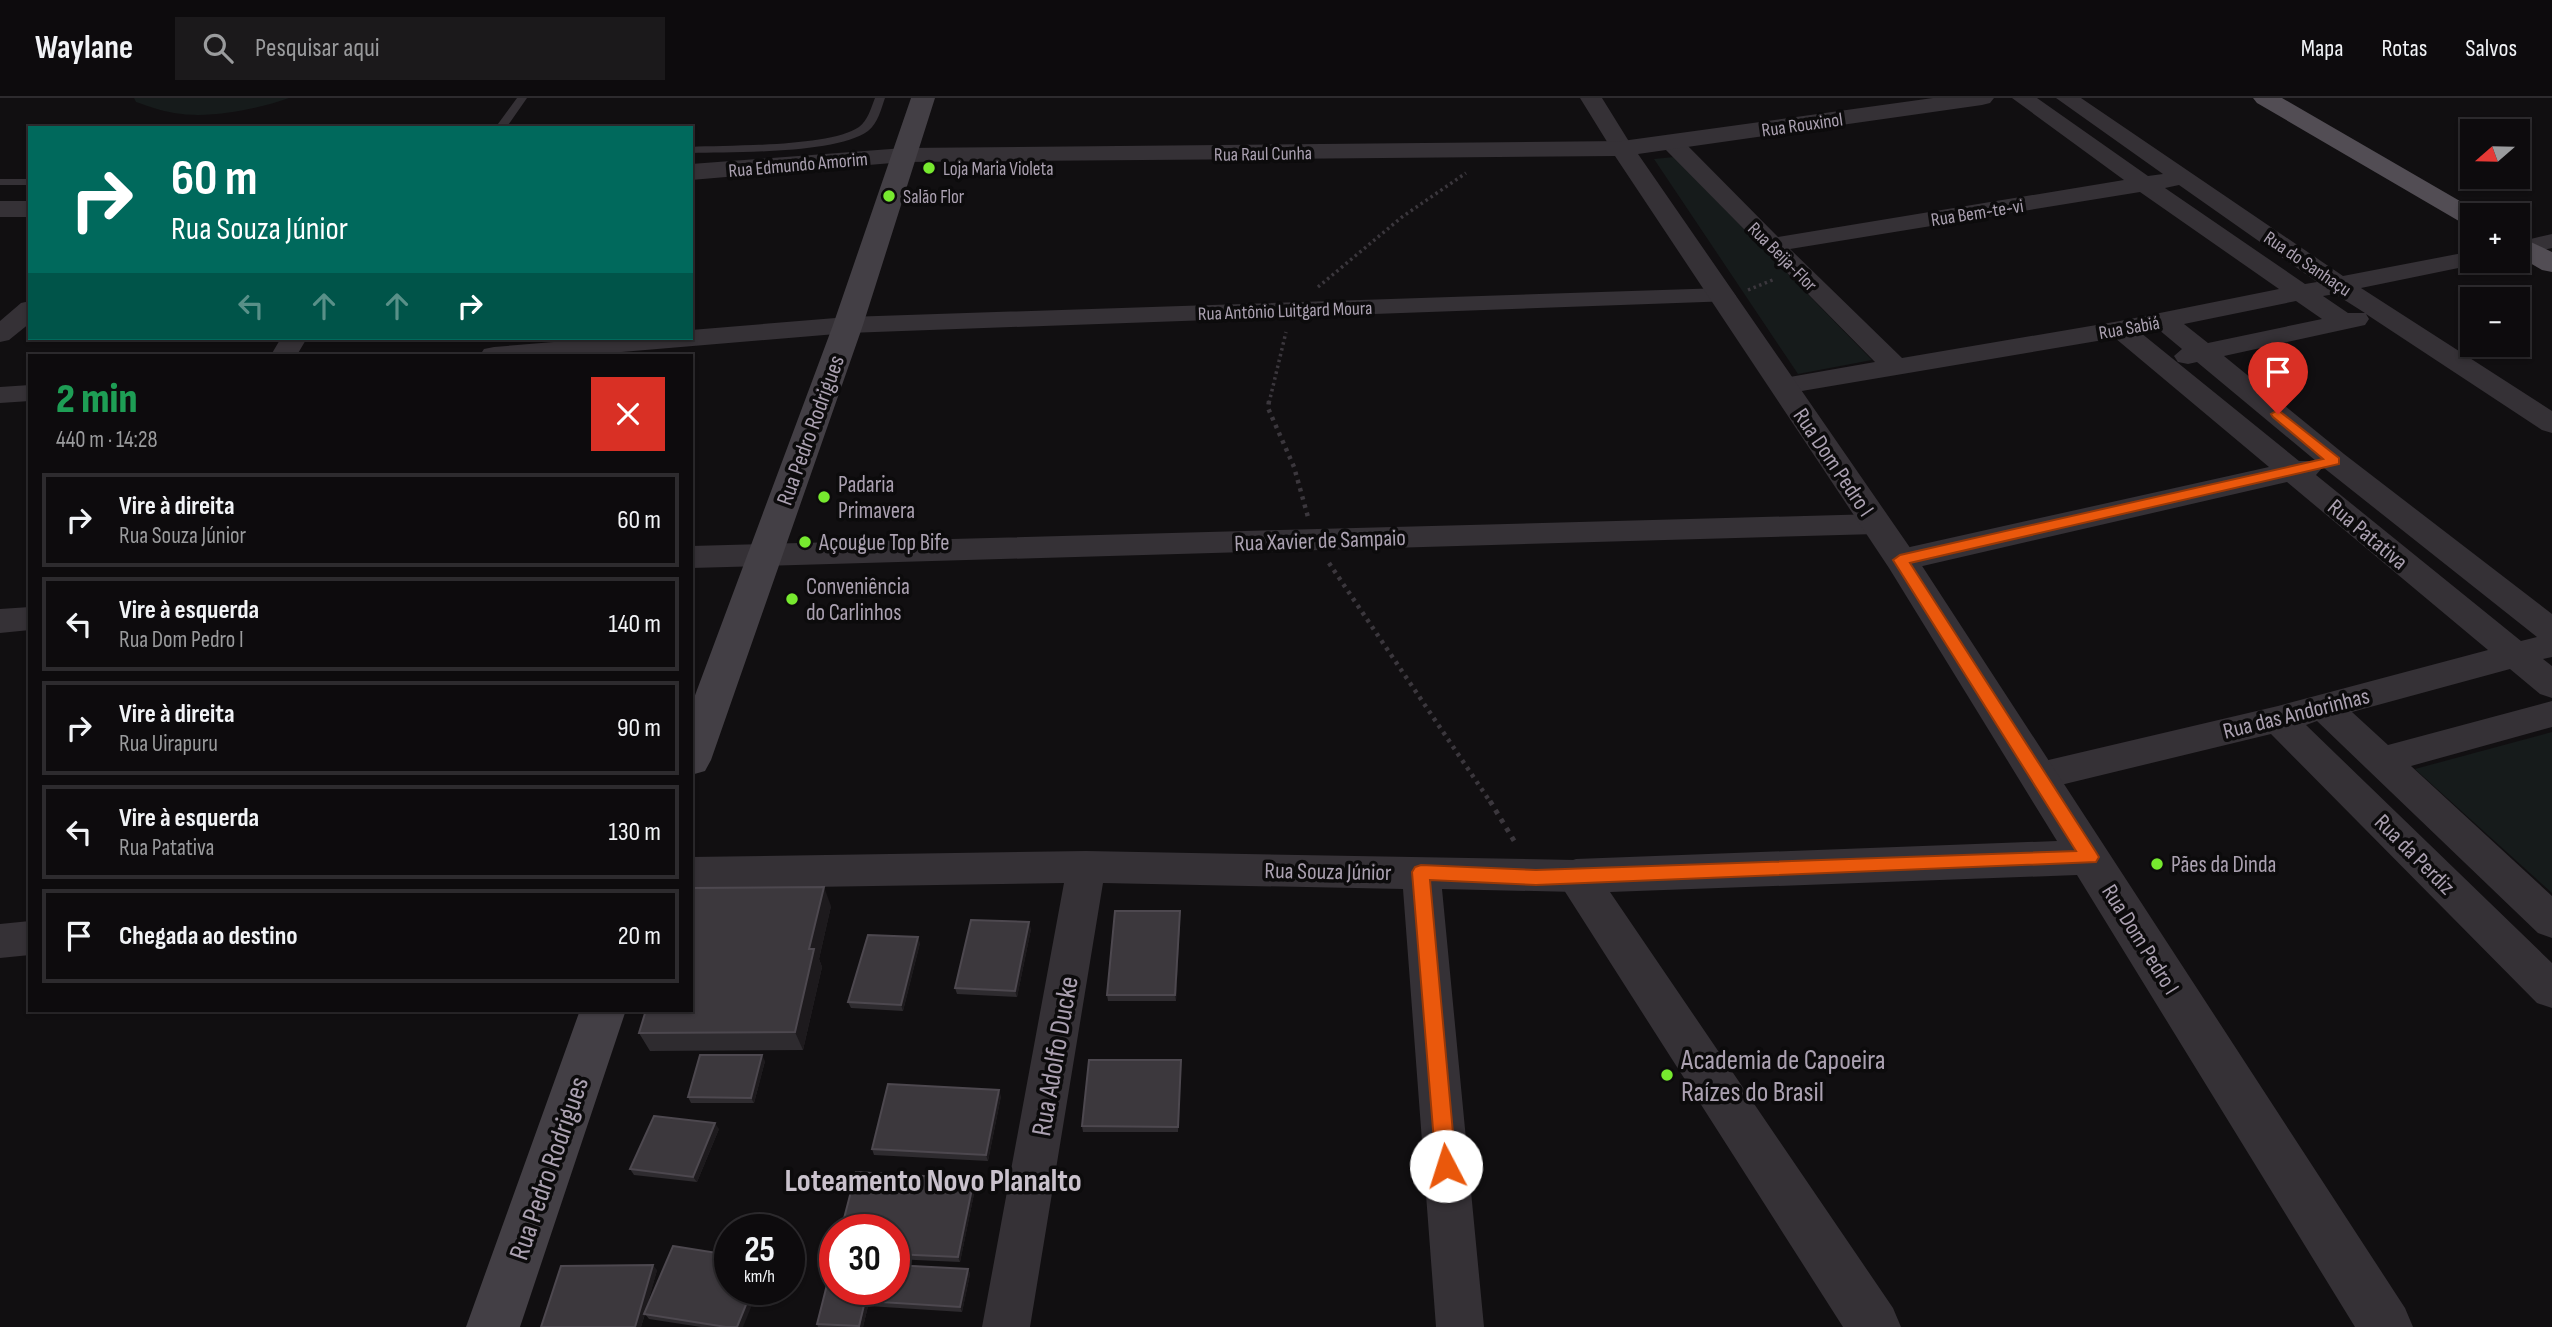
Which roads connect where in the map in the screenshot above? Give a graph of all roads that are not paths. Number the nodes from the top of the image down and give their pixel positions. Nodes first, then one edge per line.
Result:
1 (522, 98) edge
2 (880, 98) edge
3 (923, 98) edge
4 (1591, 98) edge
5 (1982, 98) edge
6 (2023, 98) edge
7 (2067, 98) edge
8 (2270, 99) edge
9 (501, 126) edge
10 (1672, 143) junction
11 (1622, 148) junction
12 (693, 150) edge
13 (904, 155) junction
14 (693, 172) edge
15 (2182, 178) junction
16 (0, 182) edge
17 (28, 182) edge
18 (2145, 184) junction
19 (0, 209) edge
20 (28, 209) edge
21 (2460, 210) edge
22 (2552, 241) edge
23 (2530, 245) edge
24 (1778, 251) junction
25 (2530, 252) edge
26 (2460, 261) edge
27 (2552, 264) edge
28 (2339, 285) junction
29 (2301, 293) junction
30 (1723, 296) junction
31 (28, 311) edge
32 (2385, 314) junction
33 (2163, 320) junction
34 (2344, 322) junction
35 (848, 325) junction
36 (2120, 329) junction
37 (0, 334) edge
38 (693, 338) edge
39 (671, 340) edge
40 (2203, 352) junction
41 (506, 354) edge
42 (2161, 362) junction
43 (1896, 367) junction
44 (1784, 386) junction
45 (28, 393) edge
46 (0, 395) edge
47 (2552, 424) edge
48 (2334, 461) junction
49 (2292, 472) junction
50 (1876, 524) junction
51 (764, 556) junction
52 (693, 557) edge
53 (1900, 560) junction
54 (28, 618) edge
55 (0, 621) edge
56 (2552, 631) edge
57 (2552, 645) edge
58 (2514, 655) junction
59 (2552, 685) edge
60 (2324, 707) junction
61 (2552, 714) edge
62 (2278, 719) junction
63 (693, 754) edge
64 (2380, 761) junction
65 (2040, 776) junction
66 (2090, 857) junction
67 (1086, 867) junction
68 (1421, 872) junction
69 (693, 873) edge
70 (1556, 877) junction
71 (2552, 921) edge
72 (28, 938) edge
73 (0, 941) edge
74 (2552, 990) edge
75 (602, 1012) edge
76 (493, 1327) edge
77 (1006, 1327) edge
78 (1460, 1327) edge
79 (1874, 1327) edge
80 (2386, 1327) edge

1 - 9 lane
2 - 12 lane
3 - 13 main road, Rua Pedro Rodrigues
4 - 11 street, Rua Dom Pedro I
5 - 10 street, Rua Rouxinol
6 - 18 street, Rua do Sanhaçu
7 - 15 street, Rua do Sanhaçu
8 - 21 main road
10 - 11 street, Rua Rouxinol
10 - 24 street, Rua Beija-Flor
11 - 13 street, Rua Raul Cunha
11 - 30 street, Rua Dom Pedro I
13 - 14 street, Rua Edmundo Amorim
13 - 35 main road, Rua Pedro Rodrigues
15 - 18 street, Rua Bem-te-vi
15 - 28 street, Rua do Sanhaçu
16 - 17 lane
18 - 24 street, Rua Bem-te-vi
18 - 29 street, Rua do Sanhaçu
19 - 20 street
22 - 23 street
24 - 43 street, Rua Beija-Flor
25 - 27 main road
26 - 28 street, Rua Sabiá
28 - 29 street, Rua Sabiá
28 - 32 street, Rua do Sanhaçu
29 - 33 street, Rua Sabiá
29 - 34 street, Rua do Sanhaçu
30 - 35 street, Rua Antônio Luitgard Moura
30 - 44 street, Rua Dom Pedro I
31 - 37 street
32 - 34 street, Rua Sabiá
32 - 47 street, Rua do Sanhaçu
33 - 36 street, Rua Sabiá
33 - 40 street, Rua Patativa
34 - 40 street, Rua Sabiá
35 - 38 street, Rua Antônio Luitgard Moura
35 - 51 main road, Rua Pedro Rodrigues
36 - 42 street, Rua Patativa
36 - 43 street, Rua Sabiá
39 - 41 street, Rua Antônio Luitgard Moura
40 - 42 street, Rua Sabiá
40 - 48 street, Rua Patativa
42 - 49 street, Rua Patativa
43 - 44 street, Rua Sabiá
44 - 50 street, Rua Dom Pedro I
45 - 46 street
48 - 49 street
48 - 56 street, Rua Patativa
49 - 53 street
49 - 58 street, Rua Patativa
50 - 51 street, Rua Xavier de Sampaio
50 - 53 street, Rua Dom Pedro I
51 - 52 street, Rua Xavier de Sampaio
51 - 63 main road, Rua Pedro Rodrigues
53 - 65 street, Rua Dom Pedro I
54 - 55 street
57 - 58 street, Rua das Andorinhas
58 - 59 street, Rua Patativa
58 - 60 street, Rua das Andorinhas
60 - 62 street, Rua das Andorinhas
60 - 64 street, Rua da Perdiz
61 - 64 street
62 - 65 street, Rua das Andorinhas
62 - 74 street, Rua da Perdiz
64 - 71 street, Rua da Perdiz
65 - 66 street, Rua Dom Pedro I
66 - 70 street, Rua Souza Júnior
66 - 80 street, Rua Dom Pedro I
67 - 68 street, Rua Souza Júnior
67 - 69 street, Rua Souza Júnior
67 - 77 street, Rua Adolfo Ducke
68 - 70 street, Rua Souza Júnior
68 - 78 street
70 - 79 street
72 - 73 street
75 - 76 main road, Rua Pedro Rodrigues

